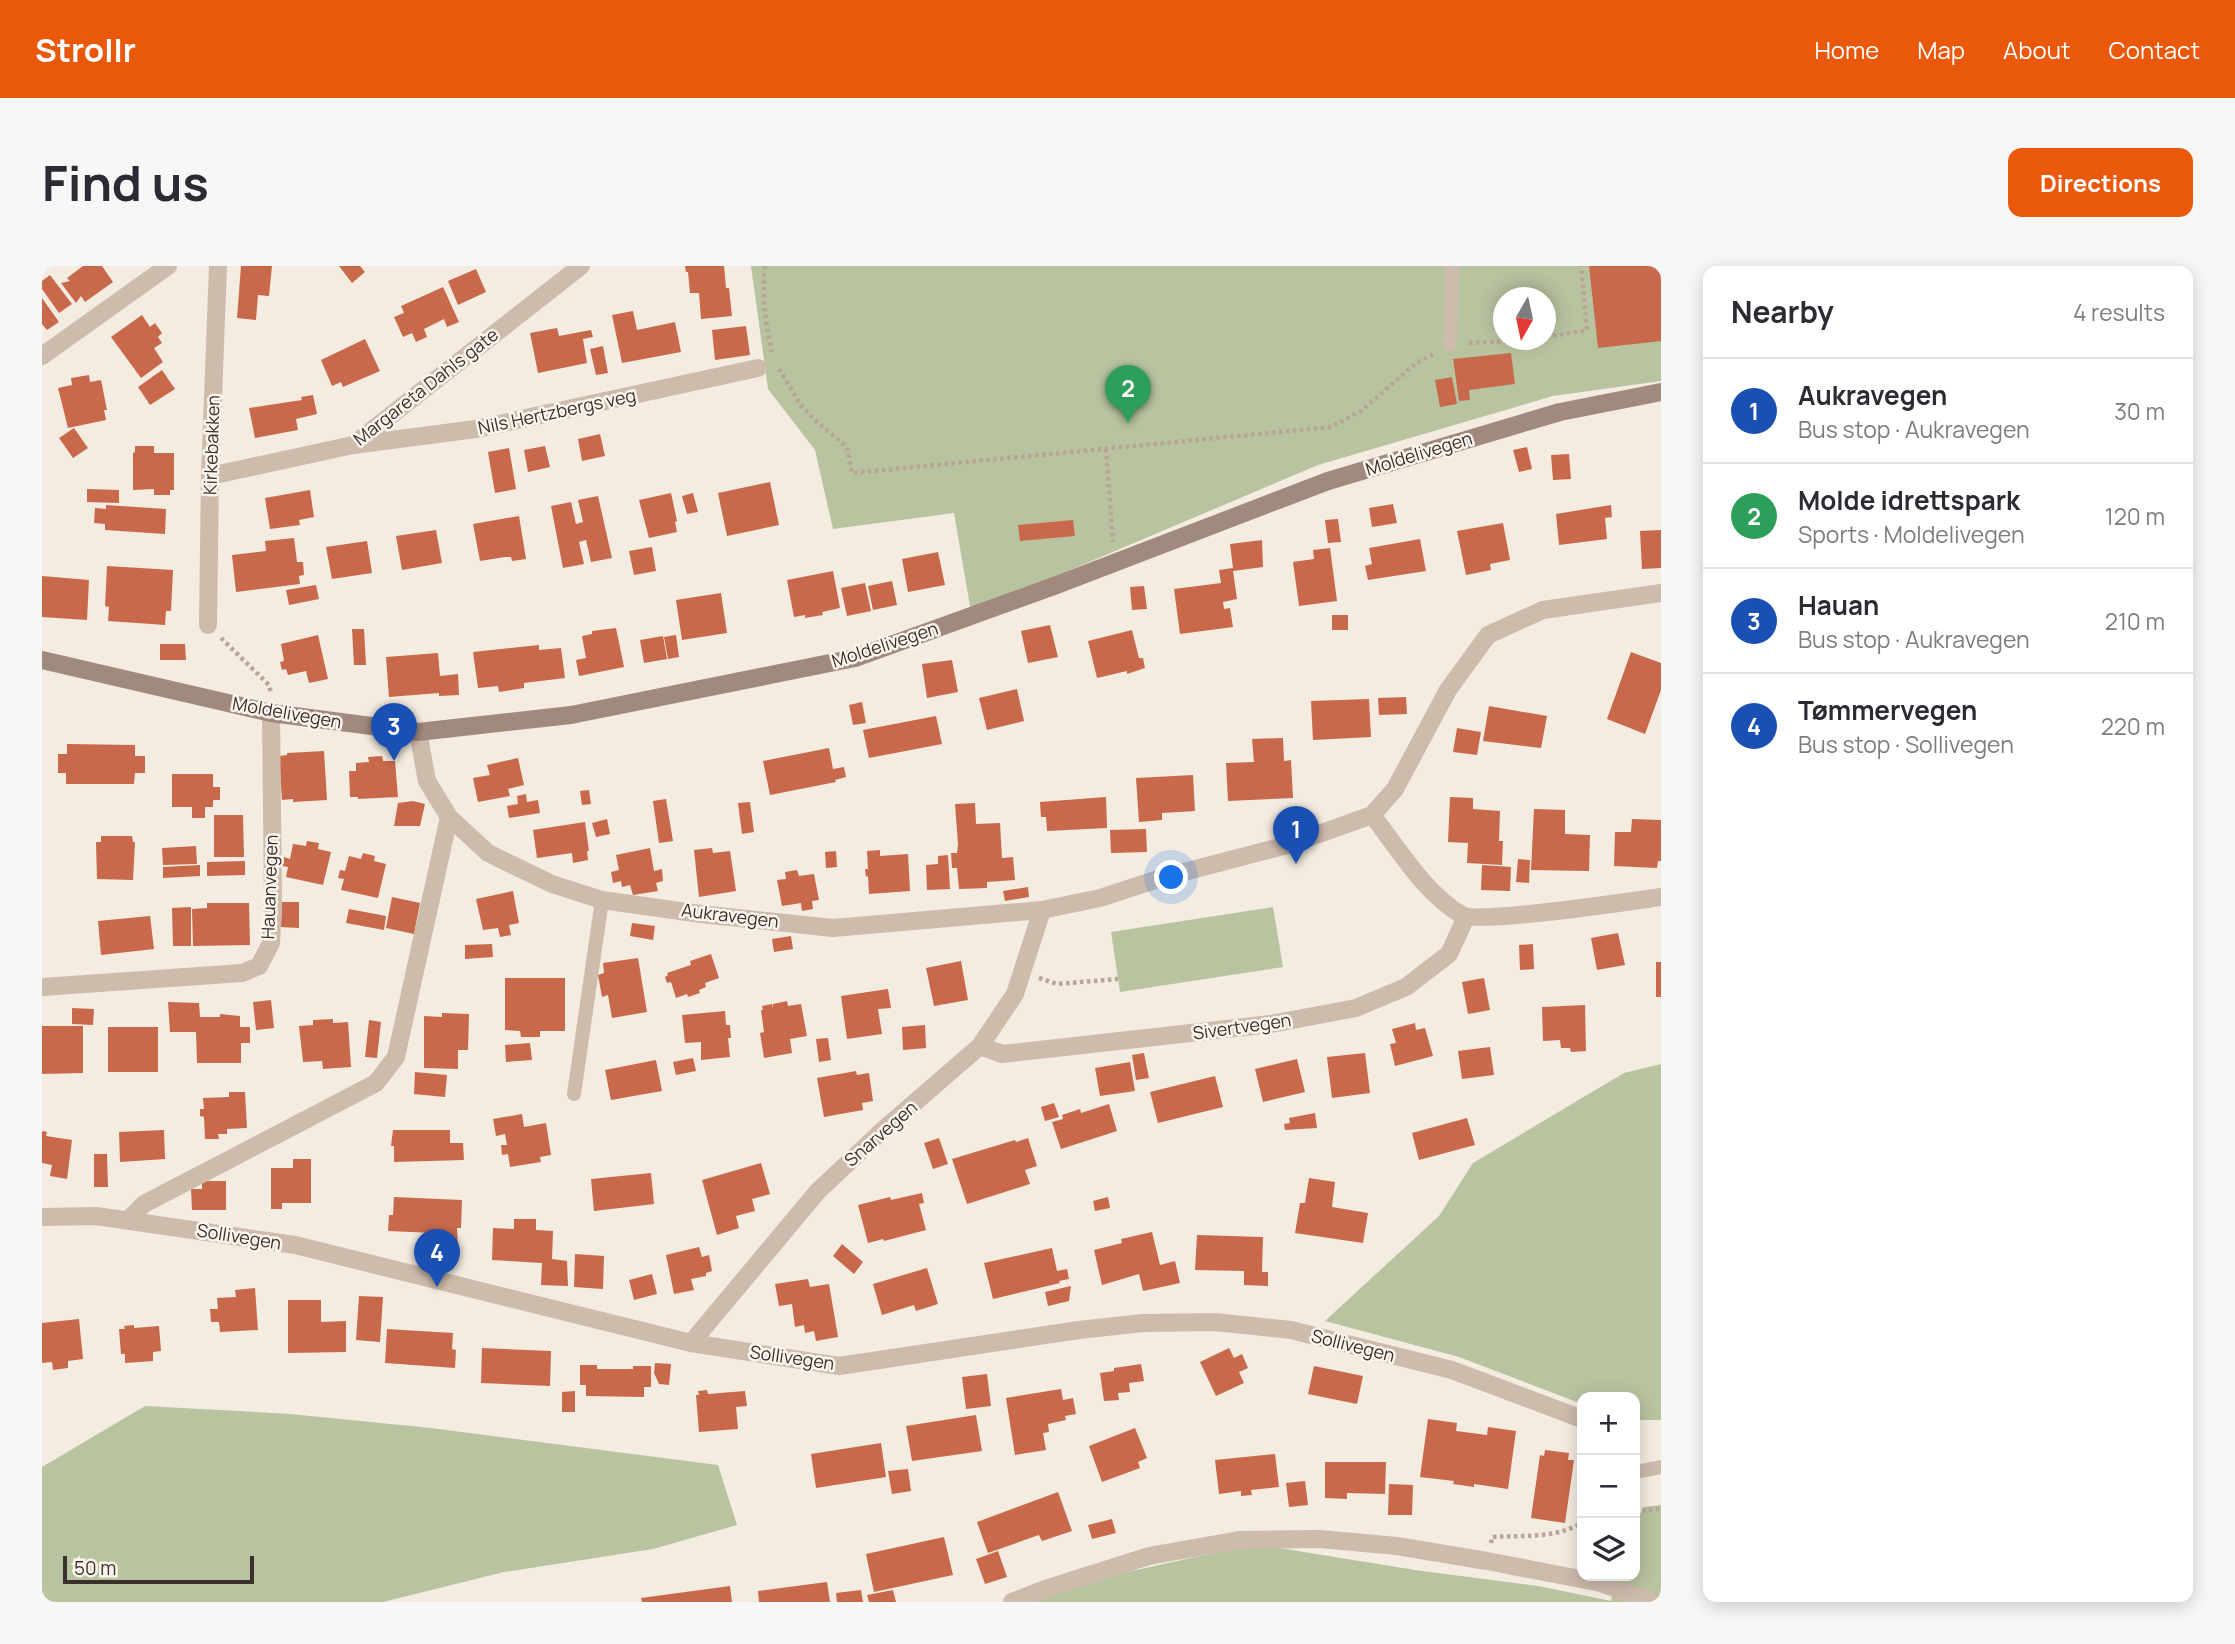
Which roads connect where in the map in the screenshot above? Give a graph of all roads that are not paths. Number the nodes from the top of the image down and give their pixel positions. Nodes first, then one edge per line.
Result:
1 (168, 266) edge
2 (218, 266) edge
3 (581, 266) edge
4 (1452, 266) edge
5 (1450, 344) road end
6 (42, 356) edge
7 (758, 368) dead end
8 (1661, 392) edge
9 (353, 445) junction
10 (211, 476) junction
11 (1661, 593) edge
12 (208, 625) road end
13 (42, 660) edge
14 (271, 706) junction
15 (418, 732) junction
16 (1373, 815) junction
17 (449, 817) junction
18 (1661, 897) edge
19 (602, 900) junction
20 (1042, 910) junction
21 (1465, 917) junction
22 (42, 987) edge
23 (980, 1046) junction
24 (574, 1094) dead end
25 (42, 1217) edge
26 (129, 1219) junction
27 (691, 1343) junction
28 (1577, 1417) edge
29 (1661, 1467) edge
30 (1640, 1471) edge
31 (1577, 1575) edge
32 (1607, 1581) edge
33 (1012, 1602) edge
34 (1654, 1602) edge

1 - 6 street
2 - 10 street, Kirkebakken
3 - 9 street, Margareta Dahls gate
4 - 5 lane
7 - 9 street, Nils Hertzbergs veg
8 - 15 main road, Moldelivegen
9 - 10 street, Margareta Dahls gate
10 - 12 street, Kirkebakken
11 - 16 street
13 - 14 main road, Moldelivegen
14 - 15 main road, Moldelivegen
14 - 22 street, Hauanvegen
15 - 17 street, Aukravegen
16 - 20 street, Aukravegen
16 - 21 street
17 - 19 street, Aukravegen
17 - 26 street
18 - 21 street
19 - 20 street, Aukravegen
19 - 24 lane
20 - 23 street, Snarvegen
21 - 23 street, Sivertvegen
23 - 27 street, Snarvegen
25 - 26 street, Sollivegen
26 - 27 street, Sollivegen
27 - 28 street, Sollivegen
29 - 30 lane
31 - 33 street
32 - 34 street

